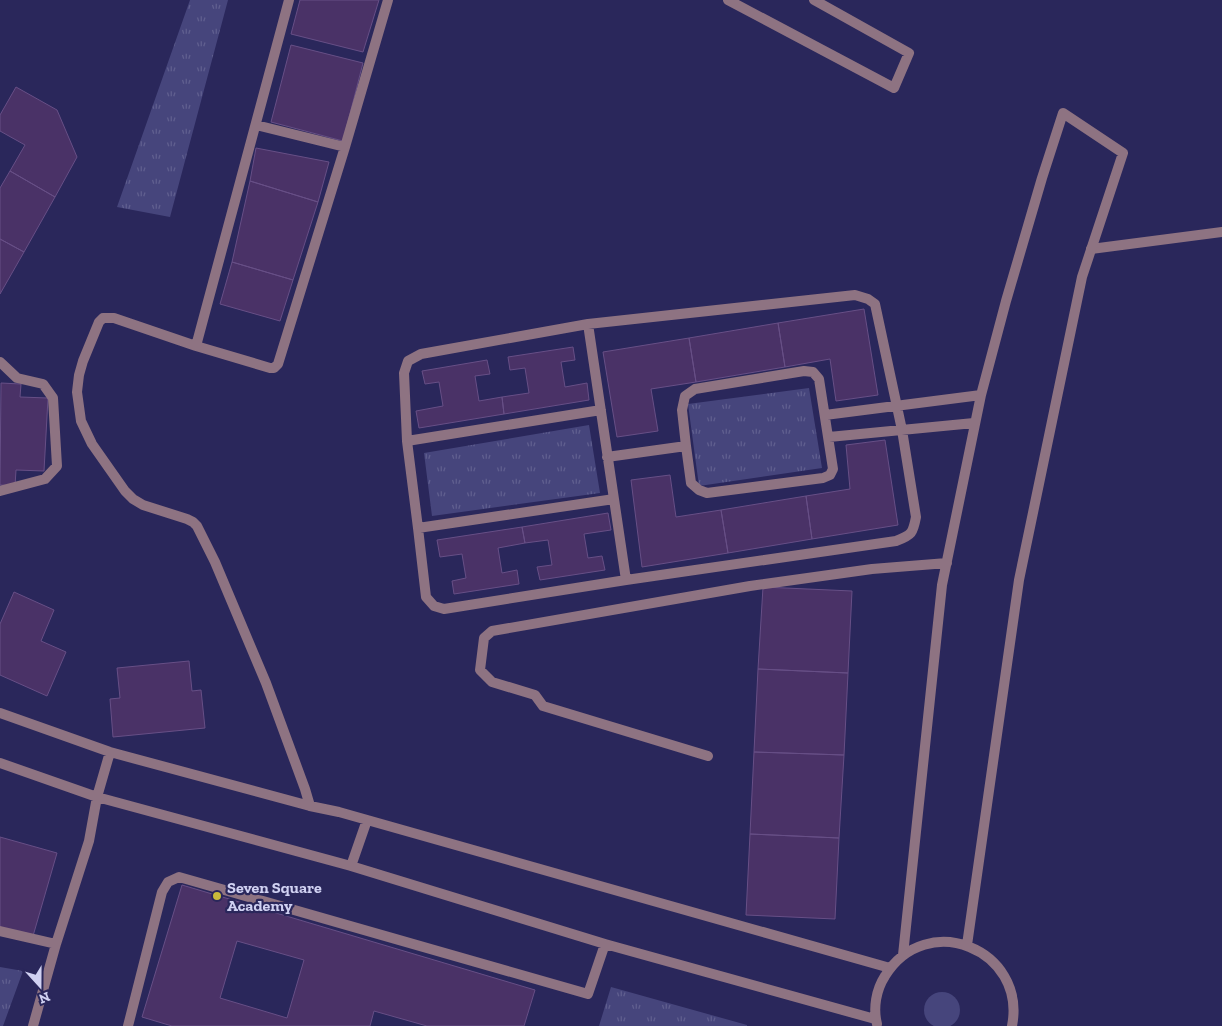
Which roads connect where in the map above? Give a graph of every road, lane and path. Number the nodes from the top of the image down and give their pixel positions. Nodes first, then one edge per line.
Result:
1 (290, 0) edge
2 (388, 0) edge
3 (728, 0) edge
4 (814, 0) edge
5 (256, 125) junction
6 (345, 147) junction
7 (1222, 232) edge
8 (1091, 248) junction
9 (588, 324) junction
10 (196, 346) junction
11 (0, 362) edge
12 (981, 395) junction
13 (896, 406) junction
14 (601, 410) junction
15 (825, 415) junction
16 (974, 423) junction
17 (902, 430) junction
18 (829, 437) junction
19 (407, 441) junction
20 (686, 446) junction
21 (607, 457) junction
22 (0, 491) edge
23 (614, 499) junction
24 (418, 528) junction
25 (946, 563) junction
26 (626, 580) junction
27 (0, 713) edge
28 (110, 752) junction
29 (708, 756) dead end
30 (0, 763) edge
31 (96, 797) junction
32 (310, 806) junction
33 (367, 820) junction
34 (351, 866) junction
35 (0, 931) edge
36 (56, 944) junction
37 (605, 944) junction
38 (967, 945) junction
39 (903, 955) junction
40 (890, 968) junction
41 (876, 1023) edge
42 (33, 1026) edge
43 (128, 1026) edge
44 (1012, 1026) edge

1 - 5 street
2 - 6 street
3 - 4 street
5 - 6 street
5 - 10 street
6 - 10 street
7 - 8 street
8 - 12 street
8 - 38 street
9 - 13 street
9 - 14 street
9 - 19 street
10 - 32 street
11 - 22 street
12 - 13 street
12 - 16 street
13 - 15 street
13 - 17 street
14 - 19 street
14 - 21 street
15 - 18 street
15 - 20 street
16 - 17 street
16 - 25 street
17 - 18 street
17 - 26 street
18 - 20 street
19 - 24 street
20 - 21 street
21 - 23 street
23 - 24 street
23 - 26 street
24 - 26 street
25 - 29 street
25 - 39 street
27 - 28 street
28 - 31 street
28 - 32 street
30 - 31 street
31 - 34 street
31 - 36 street
32 - 33 street
33 - 34 street
33 - 40 street
34 - 37 street
35 - 36 street
36 - 42 street
37 - 41 street
37 - 43 street
38 - 39 street
38 - 44 street
39 - 40 street
40 - 41 street

